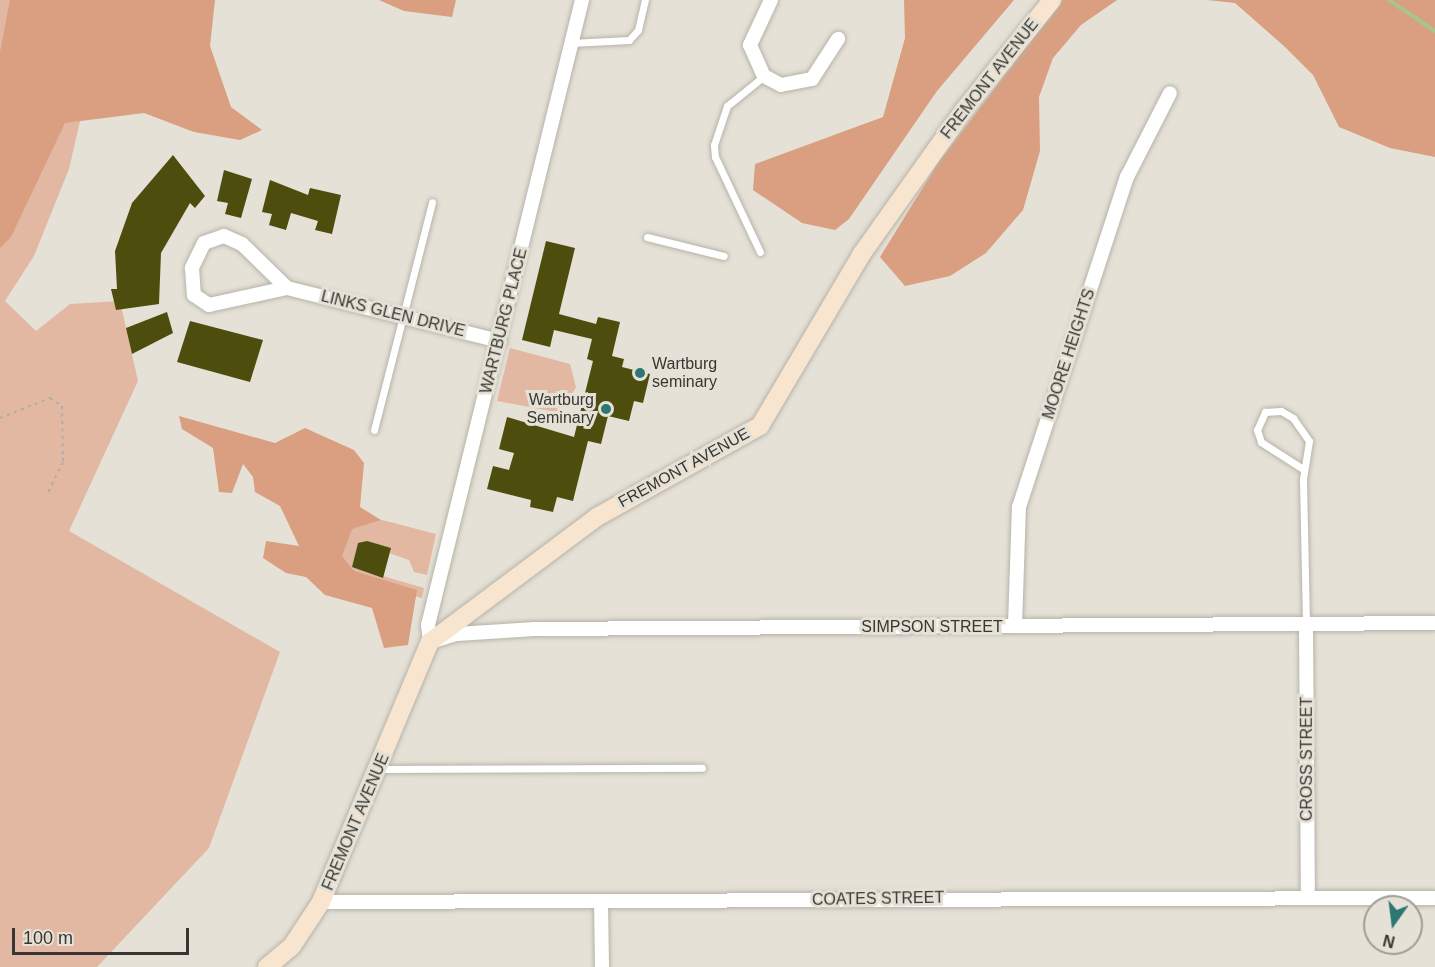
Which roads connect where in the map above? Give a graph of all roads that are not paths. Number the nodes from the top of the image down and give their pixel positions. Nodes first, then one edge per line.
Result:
1 (582, 0) edge
2 (645, 0) edge
3 (771, 0) edge
4 (1052, 0) edge
5 (838, 39) dead end
6 (571, 43) junction
7 (764, 76) junction
8 (1170, 93) dead end
9 (432, 202) dead end
10 (647, 237) dead end
11 (760, 252) dead end
12 (724, 256) dead end
13 (287, 288) junction
14 (403, 316) junction
15 (500, 341) junction
16 (374, 430) dead end
17 (1303, 469) junction
18 (1435, 623) edge
19 (1306, 624) junction
20 (1015, 626) junction
21 (430, 642) junction
22 (702, 768) dead end
23 (379, 769) junction
24 (1308, 895) junction
25 (1435, 898) edge
26 (321, 902) junction
27 (601, 902) junction
28 (267, 967) edge
29 (602, 967) edge

1 - 6 street, WARTBURG PLACE
2 - 6 lane
3 - 7 street
4 - 21 main road, FREMONT AVENUE
5 - 7 street
6 - 15 street, WARTBURG PLACE
7 - 11 lane
8 - 20 street, MOORE HEIGHTS
9 - 14 lane
10 - 12 lane
13 - 13 street, LINKS GLEN DRIVE
13 - 14 street, LINKS GLEN DRIVE
14 - 15 street, LINKS GLEN DRIVE
14 - 16 lane
15 - 21 street, WARTBURG PLACE
17 - 17 lane
17 - 19 lane
18 - 19 street, SIMPSON STREET
19 - 20 street, SIMPSON STREET
19 - 24 street, CROSS STREET
20 - 21 street, SIMPSON STREET
21 - 23 main road, FREMONT AVENUE
22 - 23 lane
23 - 26 main road, FREMONT AVENUE
24 - 25 street, COATES STREET
24 - 27 street, COATES STREET
26 - 27 street, COATES STREET
26 - 28 main road, FREMONT AVENUE
27 - 29 street

